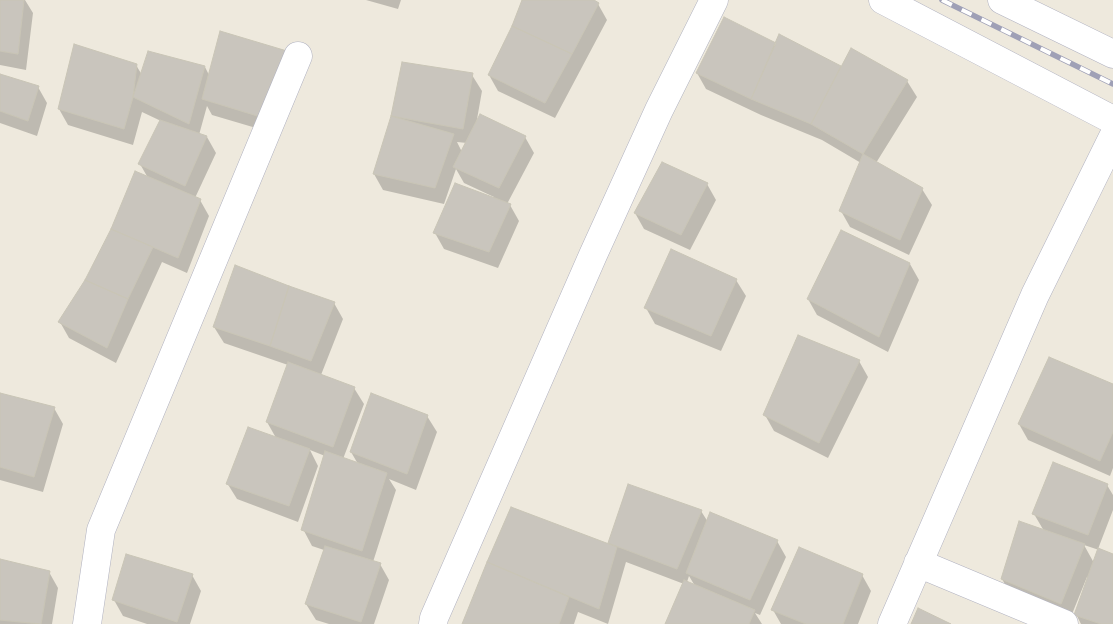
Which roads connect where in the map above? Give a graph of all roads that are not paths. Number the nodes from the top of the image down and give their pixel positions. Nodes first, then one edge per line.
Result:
1 (714, 0) edge
2 (883, 0) edge
3 (1002, 0) edge
4 (1113, 54) edge
5 (298, 56) dead end
6 (1113, 120) edge
7 (1113, 137) edge
8 (918, 563) junction
9 (87, 624) edge
10 (433, 624) edge
11 (892, 624) edge
12 (1064, 624) edge

1 - 10 street
2 - 6 street
3 - 4 street
5 - 9 street
7 - 8 street
8 - 11 street
8 - 12 street

